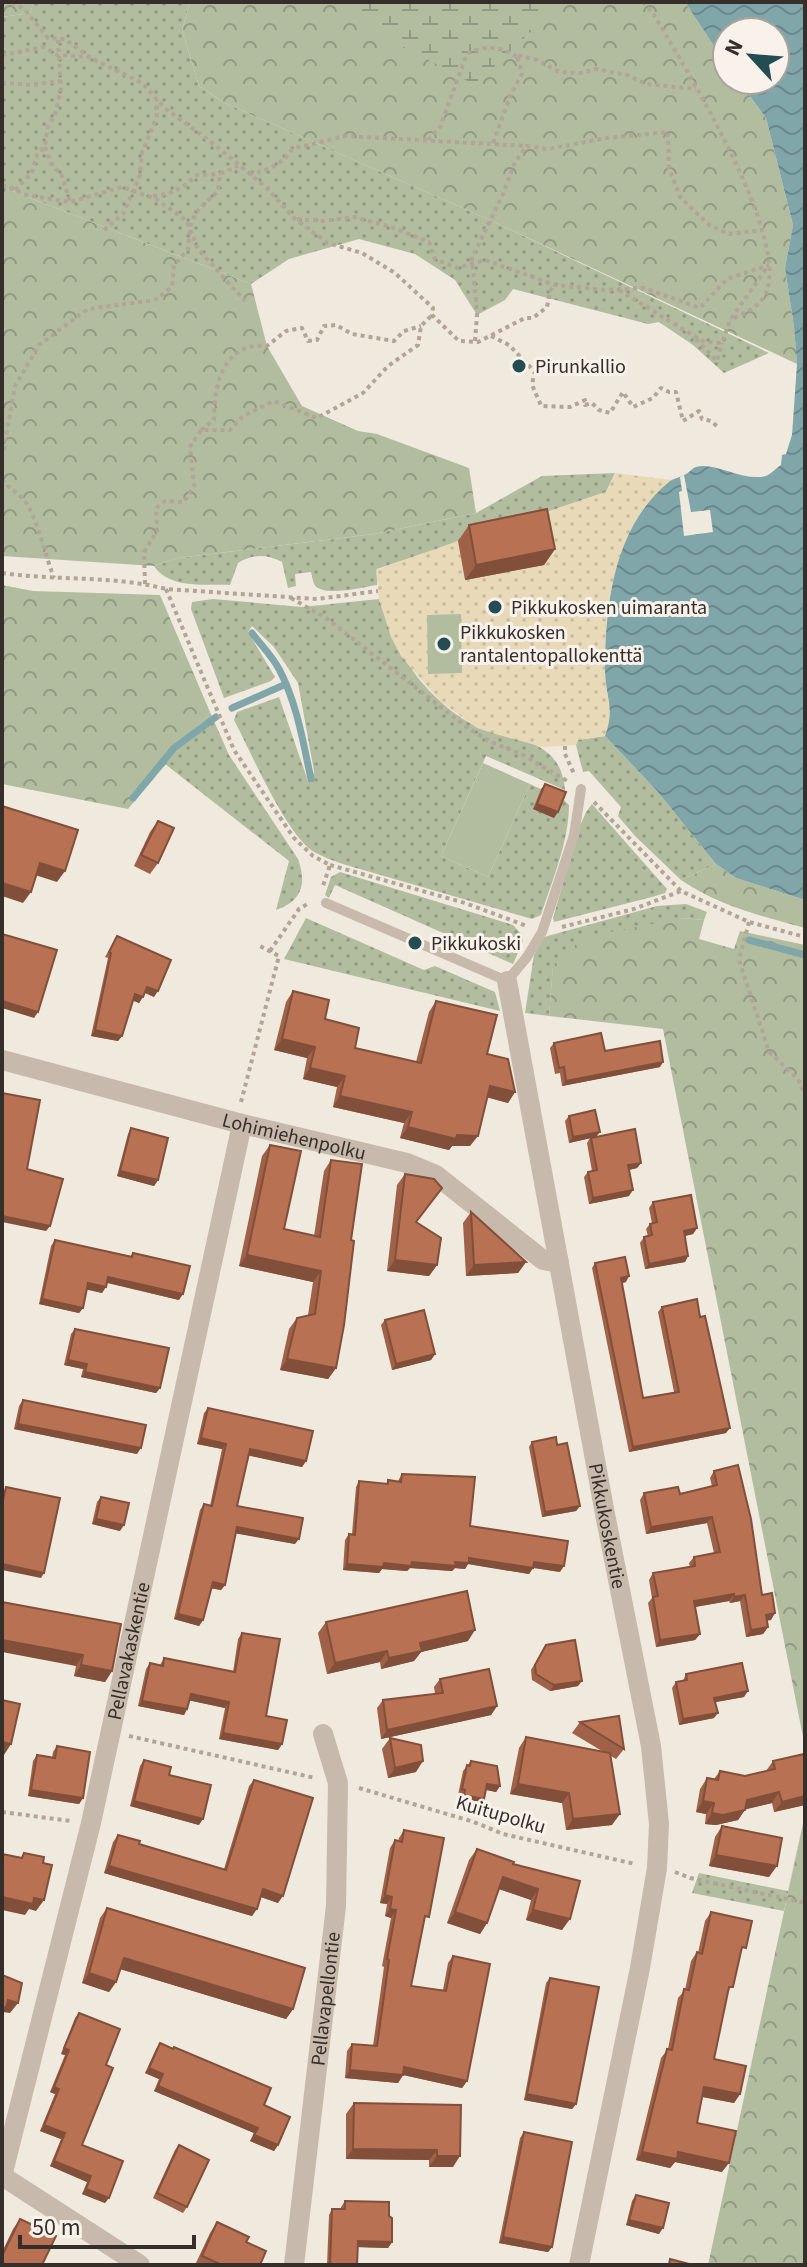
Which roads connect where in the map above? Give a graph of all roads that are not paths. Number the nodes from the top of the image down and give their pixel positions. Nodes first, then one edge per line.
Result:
1 (581, 789) road end
2 (322, 901) road end
3 (507, 981) junction
4 (2, 1060) edge
5 (242, 1124) junction
6 (559, 1263) junction
7 (323, 1734) dead end
8 (2, 2176) edge
9 (140, 2265) edge
10 (294, 2265) edge
11 (579, 2265) edge

1 - 3 lane
2 - 3 lane
3 - 6 street, Pikkukoskentie
4 - 5 street, Lohimiehenpolku
5 - 6 street, Lohimiehenpolku
5 - 8 street, Pellavakaskentie
6 - 11 street, Pikkukoskentie
7 - 10 street, Pellavapellontie
8 - 9 street

